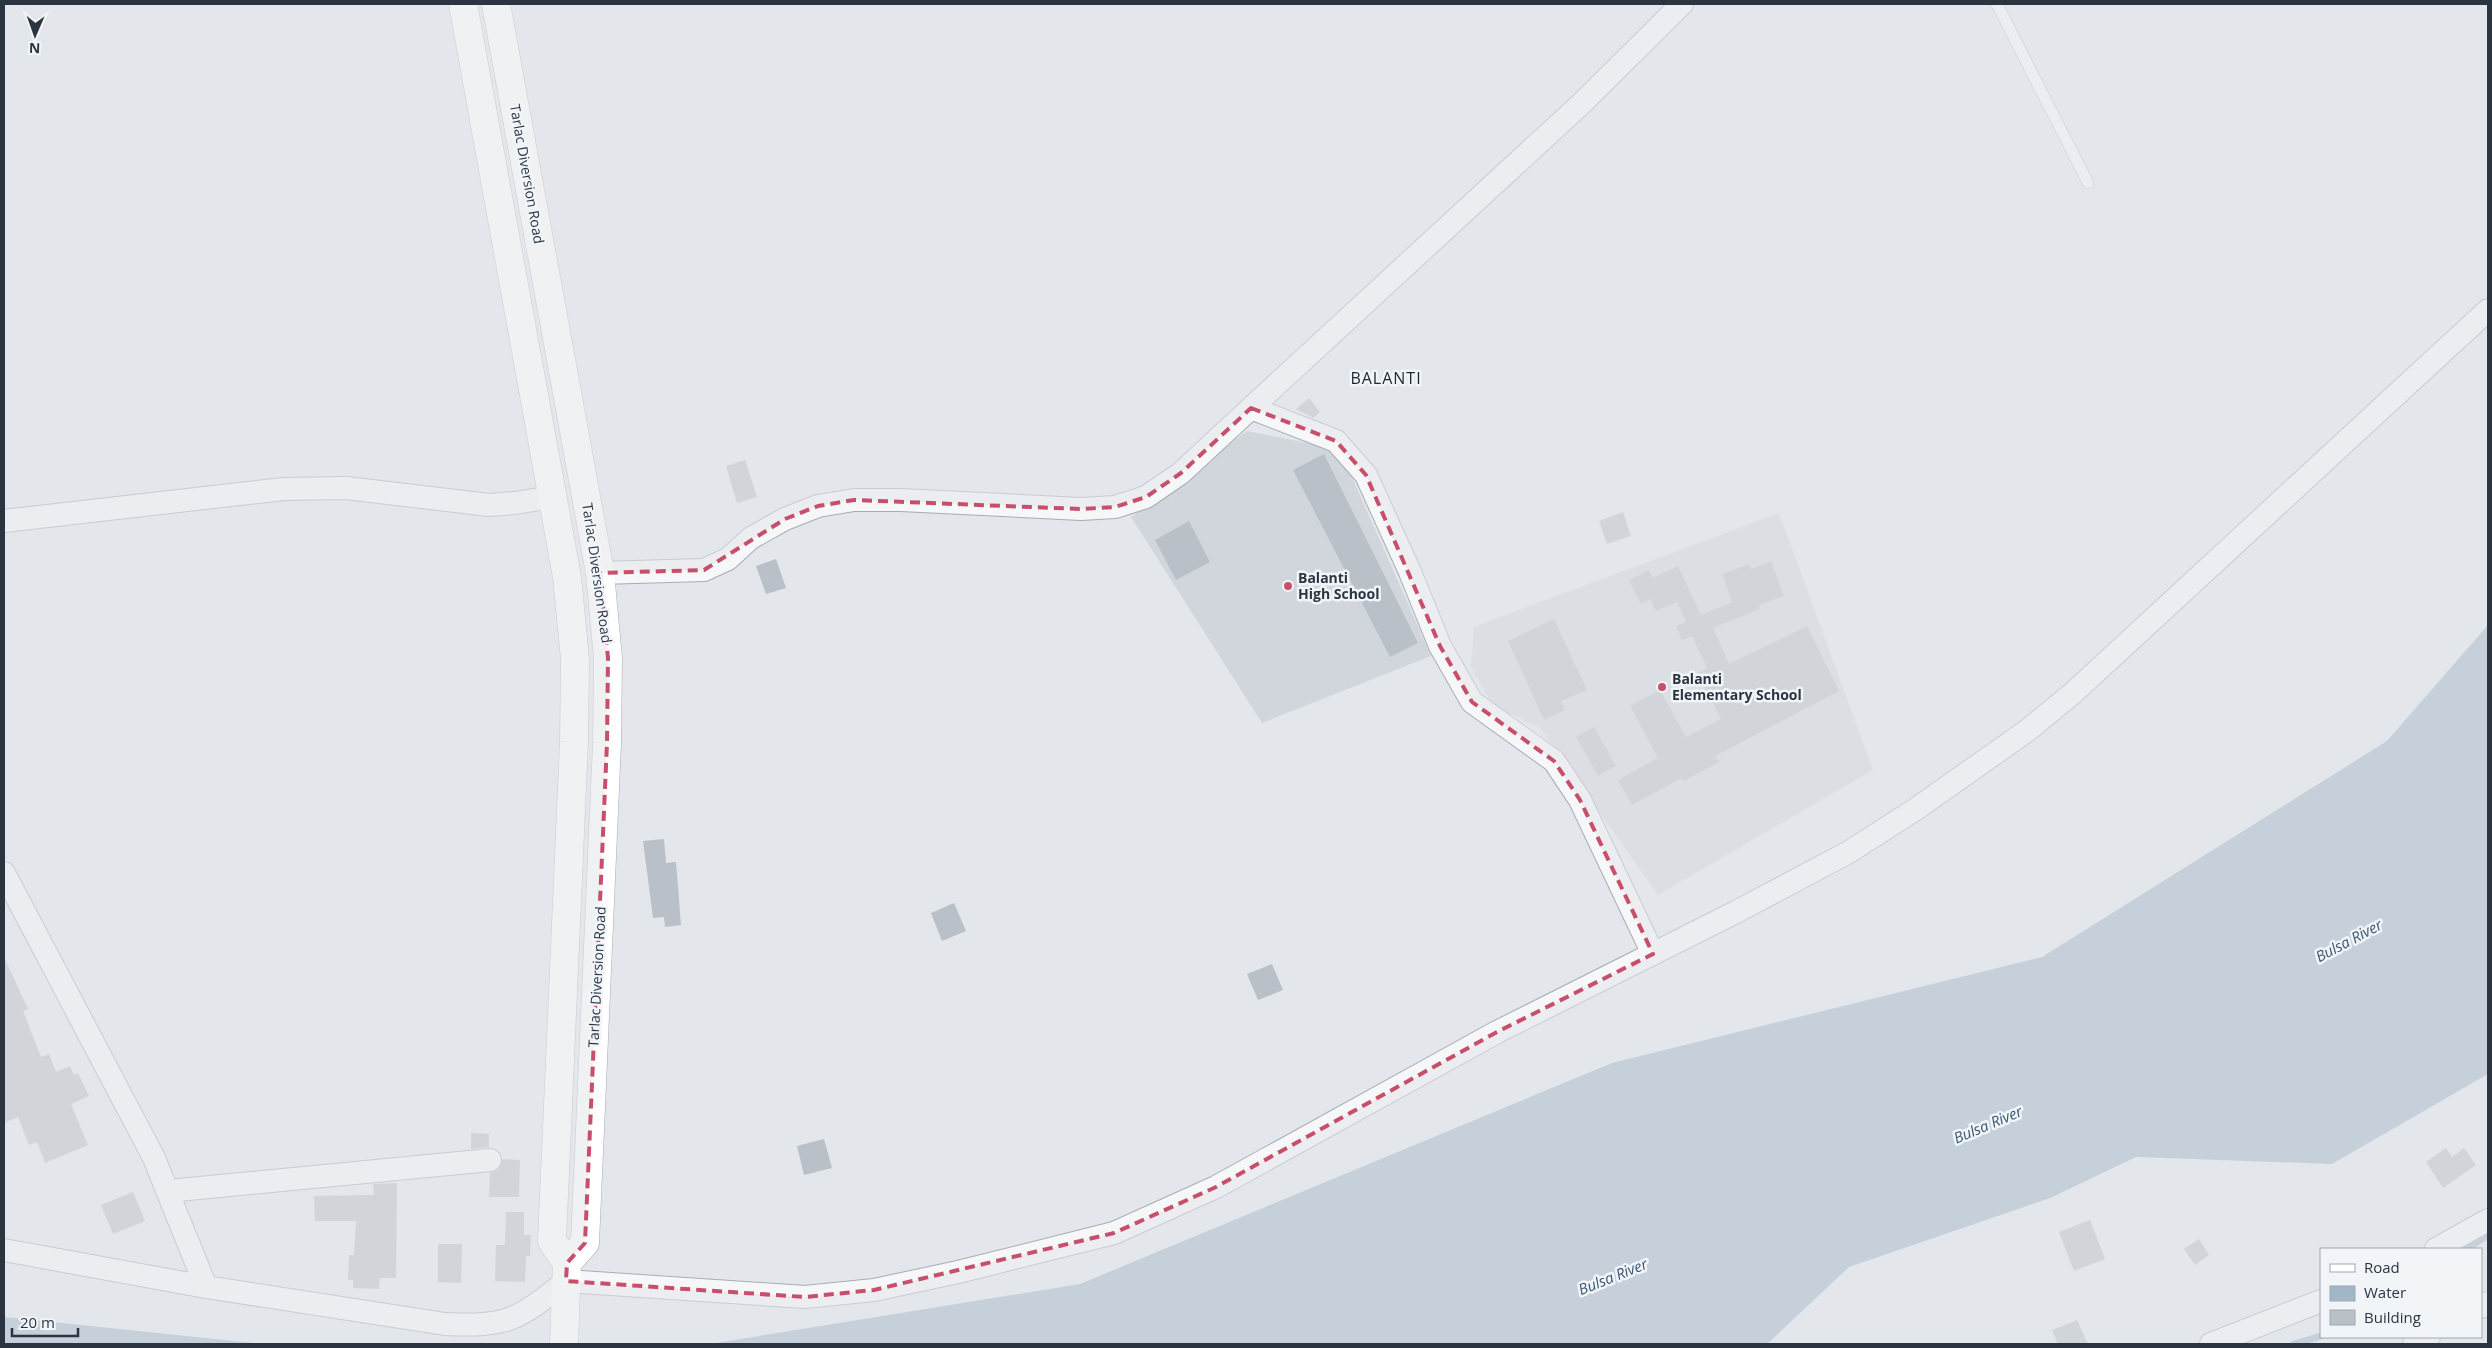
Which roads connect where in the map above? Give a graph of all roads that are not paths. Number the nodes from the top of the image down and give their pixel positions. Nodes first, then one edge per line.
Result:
1 (463, 4) edge
2 (496, 4) edge
3 (1682, 4) edge
4 (1997, 4) edge
5 (2088, 183) dead end
6 (2488, 310) edge
7 (1251, 408) junction
8 (585, 491) junction
9 (552, 497) junction
10 (4, 521) edge
11 (600, 573) junction
12 (567, 577) junction
13 (4, 873) edge
14 (1653, 954) junction
15 (490, 1160) dead end
16 (168, 1191) junction
17 (2488, 1220) edge
18 (2438, 1248) edge
19 (4, 1250) edge
20 (566, 1281) junction
21 (206, 1287) junction
22 (2320, 1301) edge
23 (2427, 1338) edge
24 (564, 1344) edge
25 (2211, 1344) edge
26 (2414, 1344) edge

1 - 9 main road
2 - 8 main road, Tarlac Diversion Road
3 - 7 street
4 - 5 lane
6 - 14 street
7 - 11 street
7 - 14 street
8 - 9 main road
8 - 11 main road, Tarlac Diversion Road
9 - 10 street
9 - 12 main road
11 - 12 main road
11 - 20 main road, Tarlac Diversion Road
12 - 20 main road
13 - 16 street
14 - 20 street
15 - 16 street
16 - 21 street
17 - 18 street
19 - 21 street
20 - 21 street
20 - 24 main road
22 - 25 street
23 - 26 street

